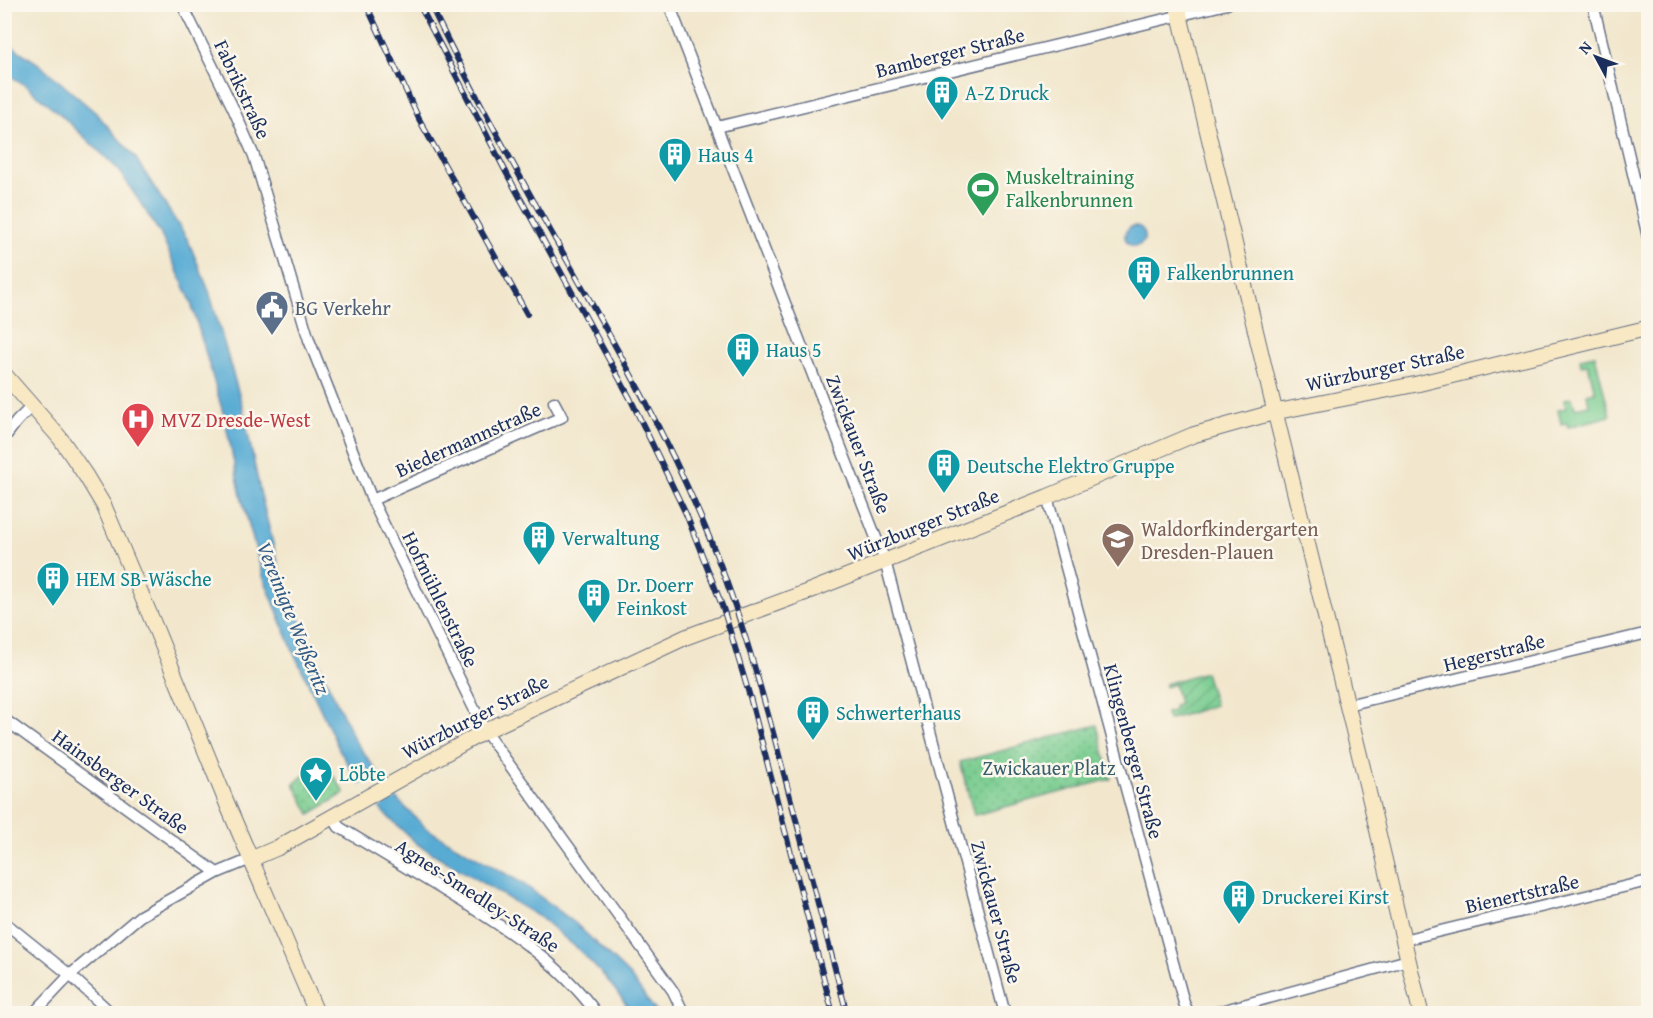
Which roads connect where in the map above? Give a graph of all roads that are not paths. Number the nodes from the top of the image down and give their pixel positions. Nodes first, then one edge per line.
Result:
1 (182, 4) edge
2 (669, 4) edge
3 (1227, 4) edge
4 (1593, 4) edge
5 (1179, 10) edge
6 (717, 127) junction
7 (254, 156) joint
8 (1648, 237) edge
9 (1648, 328) edge
10 (4, 374) edge
11 (554, 402) dead end
12 (33, 405) junction
13 (1275, 412) junction
14 (4, 438) edge
15 (1047, 497) junction
16 (372, 500) junction
17 (885, 561) junction
18 (1648, 633) edge
19 (1347, 705) junction
20 (4, 718) edge
21 (485, 731) junction
22 (332, 816) junction
23 (250, 859) junction
24 (217, 873) junction
25 (1648, 881) edge
26 (4, 922) edge
27 (1403, 940) junction
28 (1408, 960) junction
29 (70, 975) junction
30 (33, 1014) edge
31 (112, 1014) edge
32 (316, 1014) edge
33 (597, 1014) edge
34 (684, 1014) edge
35 (1005, 1014) edge
36 (1189, 1014) edge
37 (1210, 1014) edge
38 (1421, 1014) edge

1 - 7 street, Fabrikstraße
2 - 6 street, Zwickauer Straße
3 - 5 street, Bamberger Straße
4 - 8 street
5 - 6 street, Bamberger Straße
5 - 13 street
6 - 17 street, Zwickauer Straße
7 - 16 street, Hofmühlenstraße
9 - 13 street, Würzburger Straße
10 - 12 street
11 - 16 street, Biedermannstraße
12 - 14 street
12 - 23 street
13 - 15 street, Würzburger Straße
13 - 19 street
15 - 17 street, Würzburger Straße
15 - 36 street, Klingenberger Straße
16 - 21 street, Hofmühlenstraße
17 - 21 street, Würzburger Straße
17 - 35 street, Zwickauer Straße
18 - 19 street, Hegerstraße
19 - 27 street
20 - 24 street, Hainsberger Straße
21 - 22 street, Würzburger Straße
21 - 34 street, Hofmühlenstraße
22 - 23 street, Würzburger Straße
22 - 33 street, Agnes-Smedley-Straße
23 - 24 street
23 - 32 street
24 - 29 street
25 - 27 street, Bienertstraße
26 - 29 street
27 - 28 street
28 - 37 street
28 - 38 street
29 - 30 street
29 - 31 street

